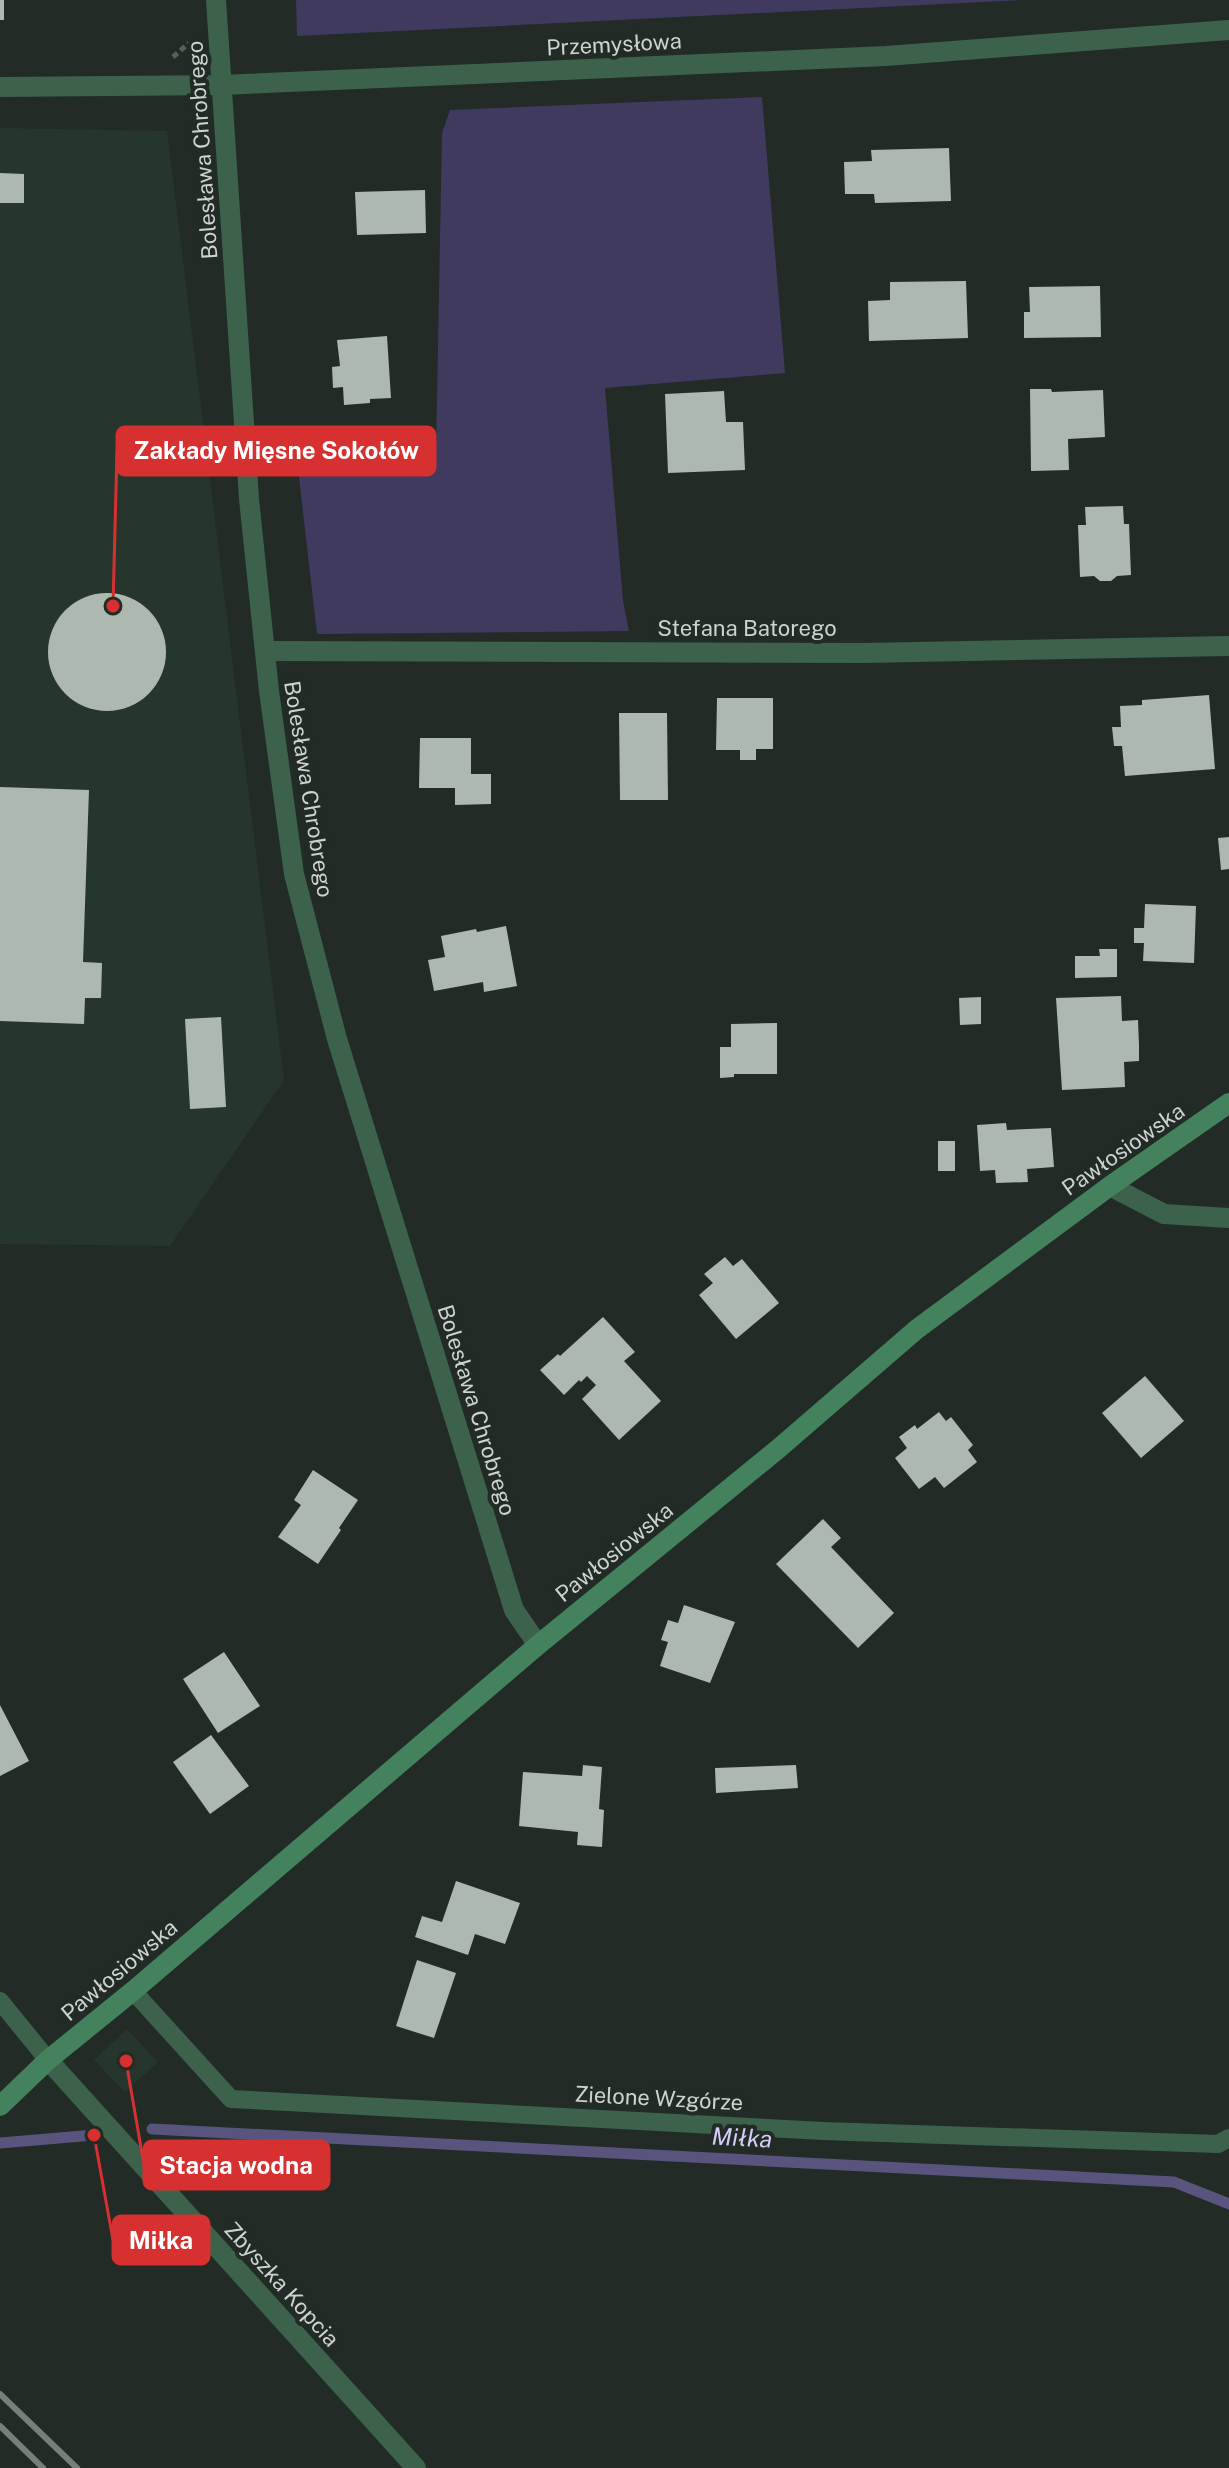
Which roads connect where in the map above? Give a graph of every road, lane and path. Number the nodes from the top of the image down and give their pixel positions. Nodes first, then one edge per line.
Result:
1 (216, 0) edge
2 (1229, 30) edge
3 (222, 85) junction
4 (0, 87) edge
5 (1229, 646) edge
6 (265, 651) junction
7 (1229, 1103) edge
8 (1110, 1186) junction
9 (1229, 1218) edge
10 (538, 1645) junction
11 (133, 1991) junction
12 (0, 2001) edge
13 (48, 2060) junction
14 (0, 2106) edge
15 (1229, 2138) edge
16 (416, 2468) edge

1 - 3 street, Bolesława Chrobrego
2 - 3 street, Przemysłowa
3 - 4 street, Przemysłowa
3 - 6 street, Bolesława Chrobrego
5 - 6 street, Stefana Batorego
6 - 10 street, Bolesława Chrobrego
7 - 8 street, Pawłosiowska
8 - 9 street
8 - 10 street, Pawłosiowska
10 - 11 street, Pawłosiowska
11 - 13 street, Pawłosiowska
11 - 15 lane, Zielone Wzgórze
12 - 13 lane
13 - 14 street, Pawłosiowska
13 - 16 street, Zbyszka Kopcia

